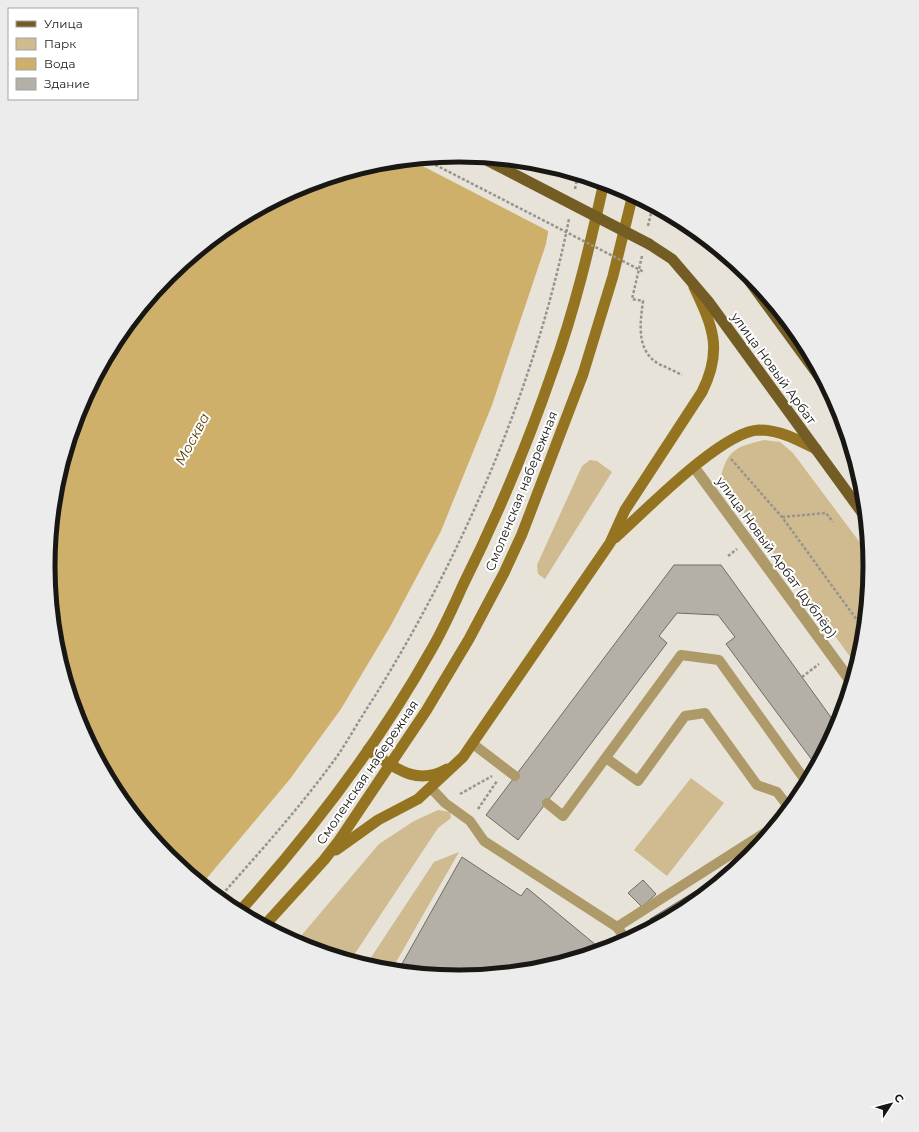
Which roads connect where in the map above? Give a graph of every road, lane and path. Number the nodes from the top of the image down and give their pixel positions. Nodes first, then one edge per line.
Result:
1 (430, 162) edge
2 (492, 163) edge
3 (577, 179) edge
4 (603, 188) edge
5 (575, 190) dead end
6 (632, 200) edge
7 (570, 213) dead end
8 (644, 272) dead end
9 (688, 276) junction
10 (758, 292) edge
11 (632, 299) dead end
12 (810, 363) edge
13 (682, 375) dead end
14 (816, 449) junction
15 (731, 459) dead end
16 (694, 467) junction
17 (861, 510) edge
18 (782, 517) junction
19 (833, 522) dead end
20 (610, 543) junction
21 (860, 624) edge
22 (831, 655) junction
23 (802, 677) dead end
24 (848, 678) edge
25 (473, 744) junction
26 (368, 750) junction
27 (606, 758) junction
28 (389, 764) junction
29 (456, 764) junction
30 (505, 769) junction
31 (515, 776) dead end
32 (804, 778) edge
33 (431, 788) junction
34 (445, 803) junction
35 (546, 803) dead end
36 (786, 804) edge
37 (470, 821) junction
38 (763, 834) edge
39 (324, 860) junction
40 (222, 893) edge
41 (243, 907) edge
42 (268, 922) edge
43 (617, 927) junction
44 (623, 936) edge

1 - 8 path, bridge
2 - 9 main road, улица Новый Арбат, bridge
3 - 5 path
4 - 26 main road, Смоленская набережная
6 - 28 main road, Смоленская набережная
7 - 40 path
9 - 14 main road, улица Новый Арбат
9 - 20 main road
10 - 12 main road
11 - 13 path
14 - 16 main road
14 - 17 main road, улица Новый Арбат
15 - 18 path
16 - 20 main road
16 - 22 street, улица Новый Арбат (дублёр)
18 - 19 path
18 - 21 path
20 - 25 main road
22 - 23 path
22 - 24 street, улица Новый Арбат (дублёр)
25 - 29 main road
25 - 30 lane
26 - 28 main road
26 - 41 main road, Смоленская набережная
27 - 32 lane
27 - 35 lane
27 - 36 lane
28 - 29 main road
28 - 39 main road, Смоленская набережная
29 - 33 main road
30 - 31 lane
30 - 34 path
30 - 37 path
33 - 34 lane
33 - 39 main road
34 - 37 lane
37 - 43 lane
38 - 43 lane
39 - 42 main road, Смоленская набережная
43 - 44 lane

